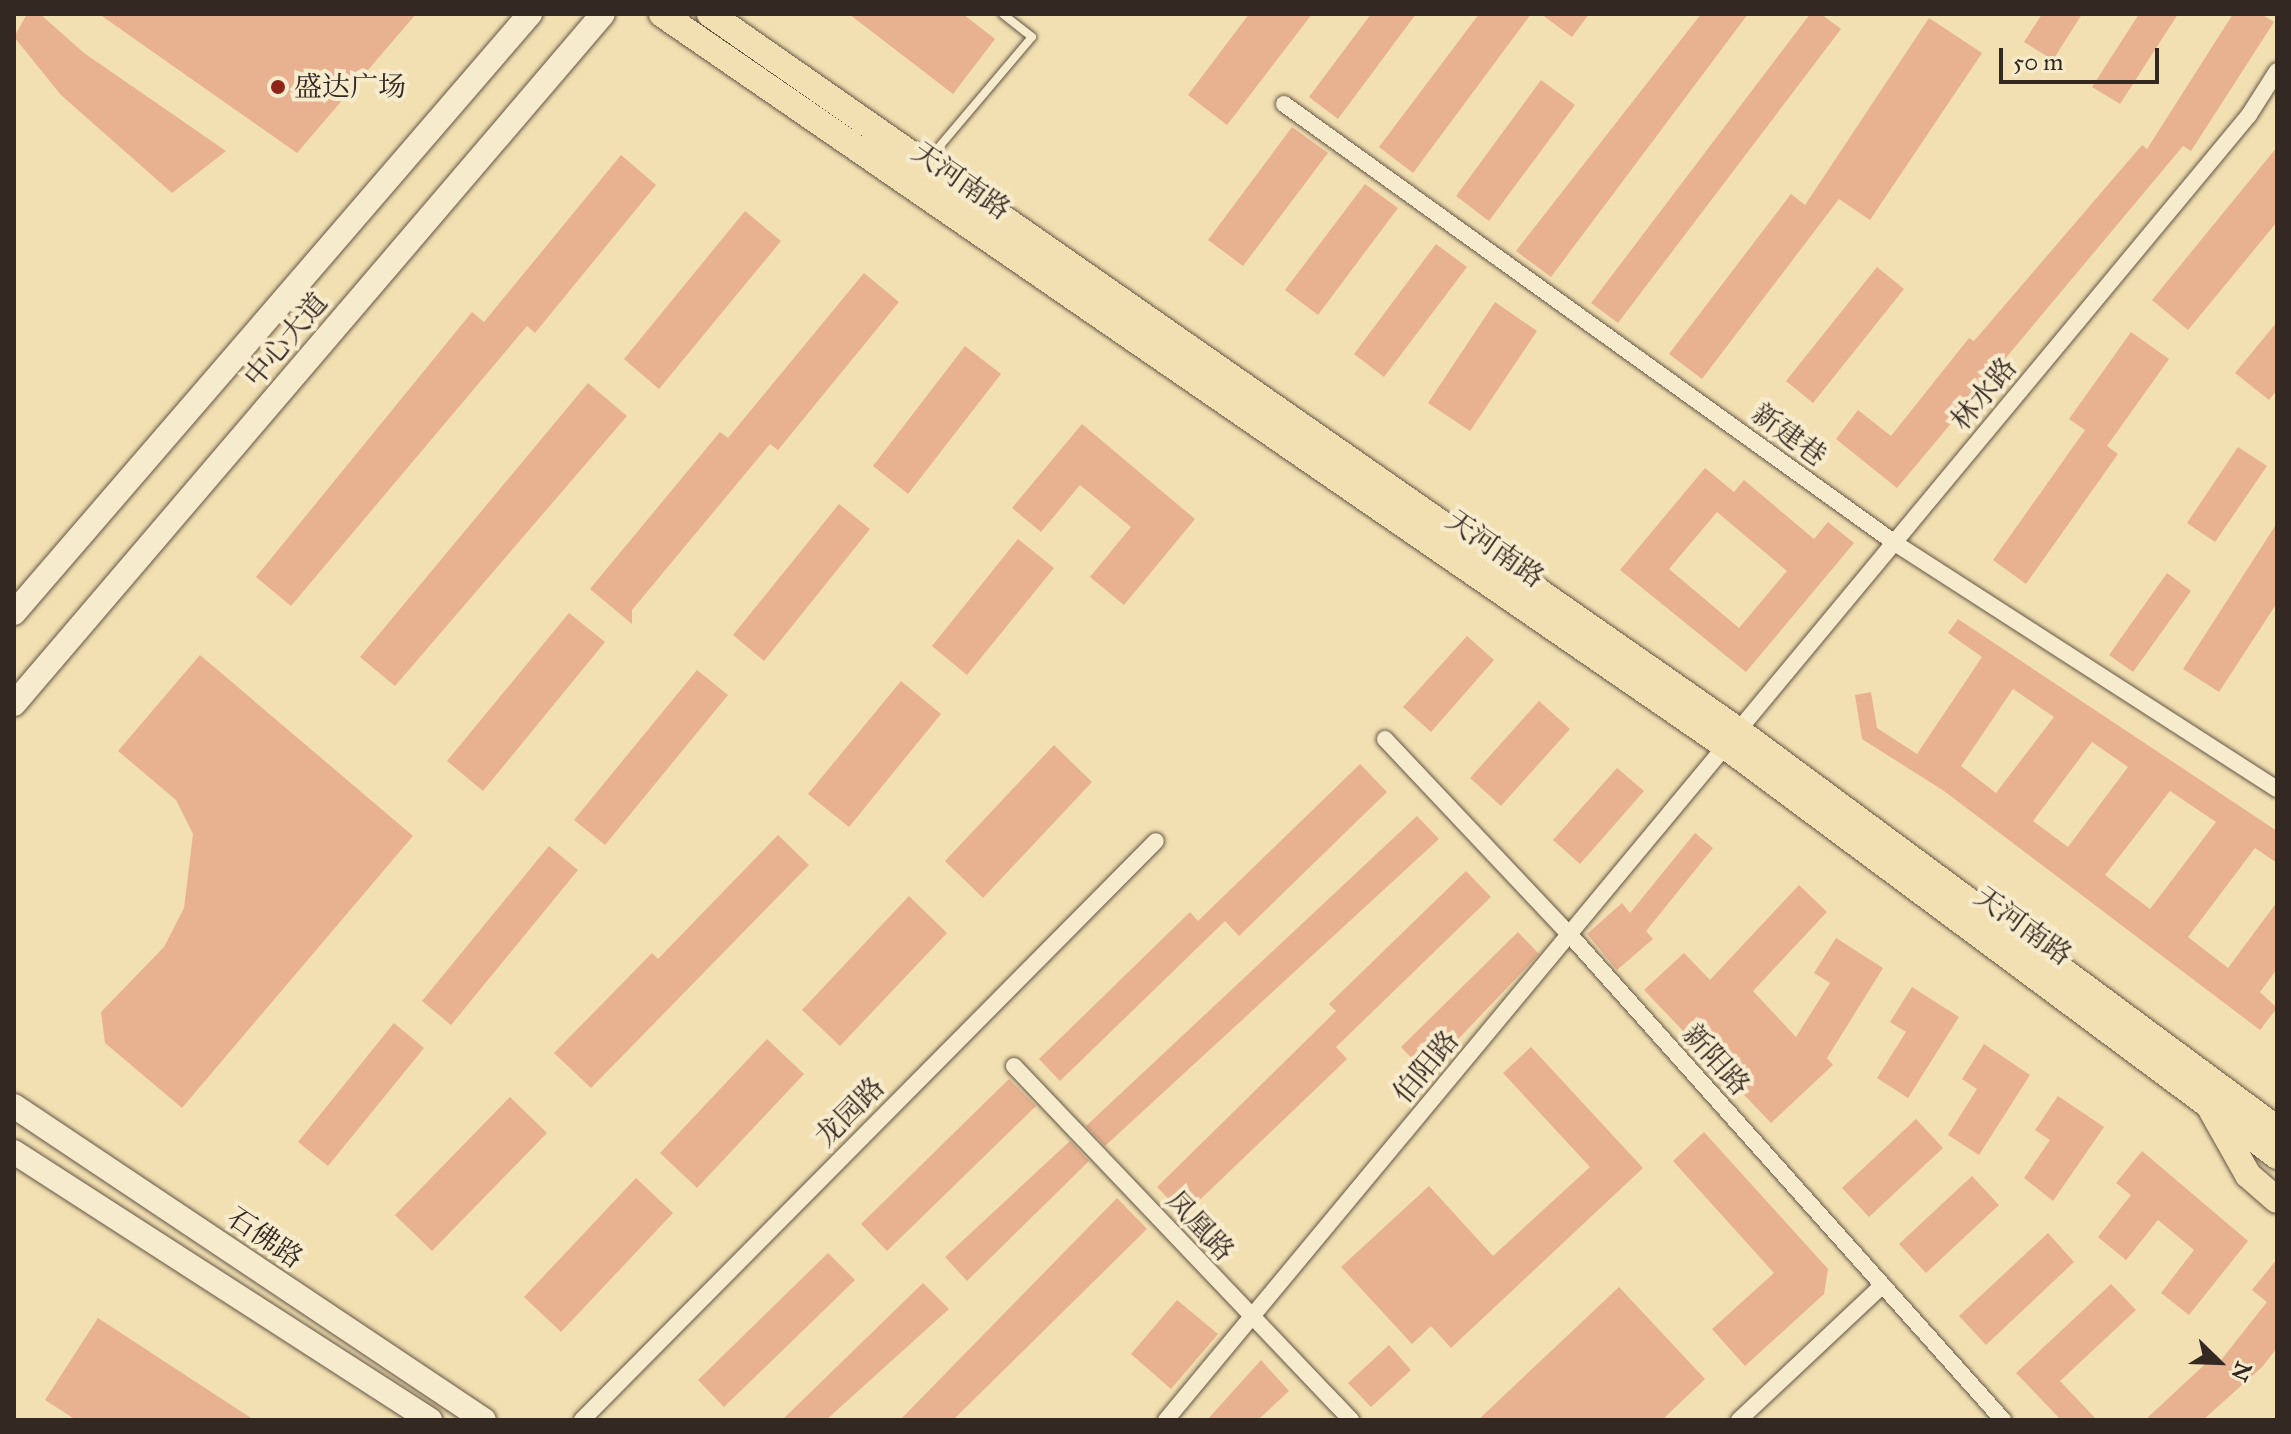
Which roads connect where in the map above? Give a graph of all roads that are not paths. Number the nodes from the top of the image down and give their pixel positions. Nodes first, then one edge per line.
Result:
1 (530, 14) edge
2 (603, 14) edge
3 (662, 14) edge
4 (710, 14) edge
5 (1003, 14) edge
6 (2277, 71) edge
7 (1284, 104) dead end
8 (925, 163) junction
9 (1895, 543) junction
10 (14, 613) edge
11 (14, 704) edge
12 (1730, 737) junction
13 (1385, 739) dead end
14 (2277, 789) edge
15 (1156, 841) dead end
16 (1570, 935) junction
17 (1014, 1066) dead end
18 (2207, 1101) junction
19 (14, 1106) edge
20 (2277, 1129) edge
21 (14, 1152) edge
22 (2277, 1156) edge
23 (2277, 1200) edge
24 (1883, 1285) junction
25 (1251, 1318) junction
26 (430, 1420) edge
27 (484, 1420) edge
28 (582, 1420) edge
29 (1166, 1420) edge
30 (1351, 1420) edge
31 (1739, 1420) edge
32 (2003, 1420) edge

1 - 10 main road, 中心大道
2 - 11 main road, 中心大道
3 - 12 main road, 天河南路
4 - 8 main road, 天河南路
5 - 8 lane
6 - 9 street, 林水路
7 - 9 street, 新建巷
8 - 12 main road, 天河南路
9 - 12 street, 林水路
9 - 14 street, 新建巷
12 - 16 street, 伯阳路
12 - 18 main road, 天河南路
12 - 20 main road, 天河南路
13 - 16 street, 新阳路
15 - 28 street, 龙园路
16 - 24 street, 新阳路
16 - 25 street, 伯阳路
17 - 25 street, 凤凰路
18 - 22 main road, 天河南路
18 - 23 main road
19 - 27 main road, 石佛路
21 - 26 main road
24 - 31 street
24 - 32 street, 新阳路
25 - 29 street, 伯阳路
25 - 30 street, 凤凰路

